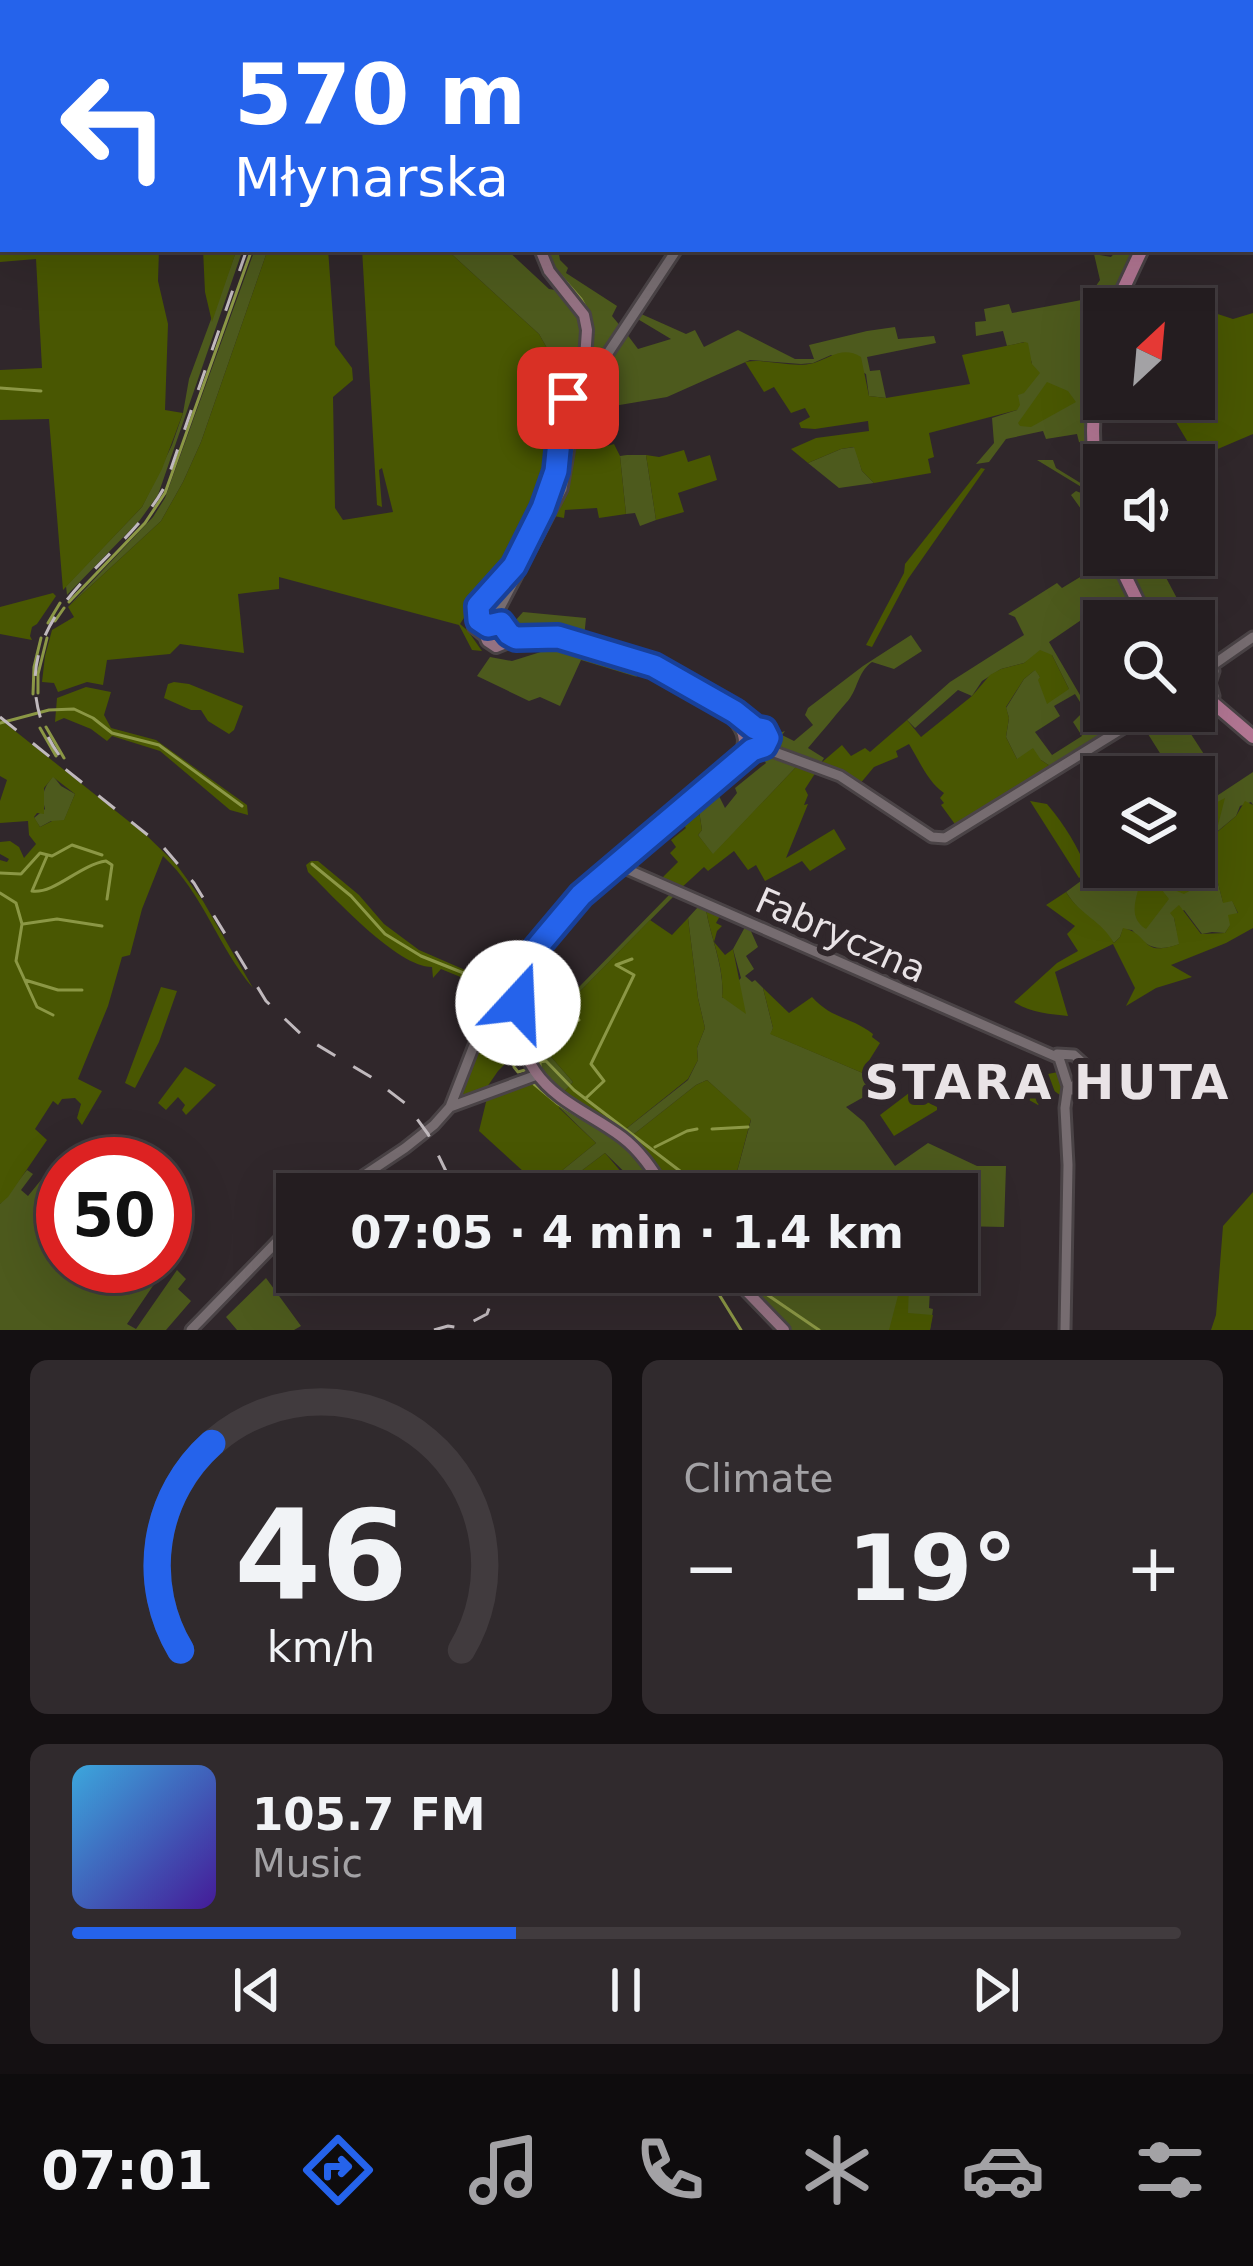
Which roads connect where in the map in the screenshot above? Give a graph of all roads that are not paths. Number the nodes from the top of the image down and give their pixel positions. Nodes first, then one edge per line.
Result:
1 (541, 252) edge
2 (675, 252) edge
3 (1141, 252) edge
4 (1124, 288) edge
5 (497, 628) junction
6 (1253, 637) edge
7 (1215, 668) edge
8 (1215, 701) edge
9 (733, 718) junction
10 (1118, 732) edge
11 (1253, 737) edge
12 (757, 740) junction
13 (737, 764) junction
14 (615, 864) junction
15 (533, 952) junction
16 (499, 994) junction
17 (519, 996) junction
18 (1047, 1053) junction
19 (1070, 1055) junction
20 (537, 1075) junction
21 (1067, 1084) junction
22 (450, 1107) junction
23 (368, 1173) edge
24 (652, 1173) edge
25 (276, 1243) edge
26 (748, 1293) edge
27 (191, 1330) edge
28 (784, 1330) edge
29 (1065, 1330) edge

1 - 5 main road
2 - 5 street
3 - 4 main road
5 - 9 main road
5 - 12 main road
6 - 7 street
8 - 11 main road
9 - 12 main road
9 - 13 main road
10 - 12 street
12 - 13 main road
13 - 14 main road
14 - 15 main road
14 - 18 street, Fabryczna
15 - 16 street
15 - 17 main road
16 - 17 street
16 - 22 street
17 - 20 main road
18 - 19 street, Fabryczna
18 - 21 street, Fabryczna
19 - 21 street
19 - 21 street
20 - 22 street
20 - 24 main road
21 - 29 street
22 - 23 street
25 - 27 street
26 - 28 main road

